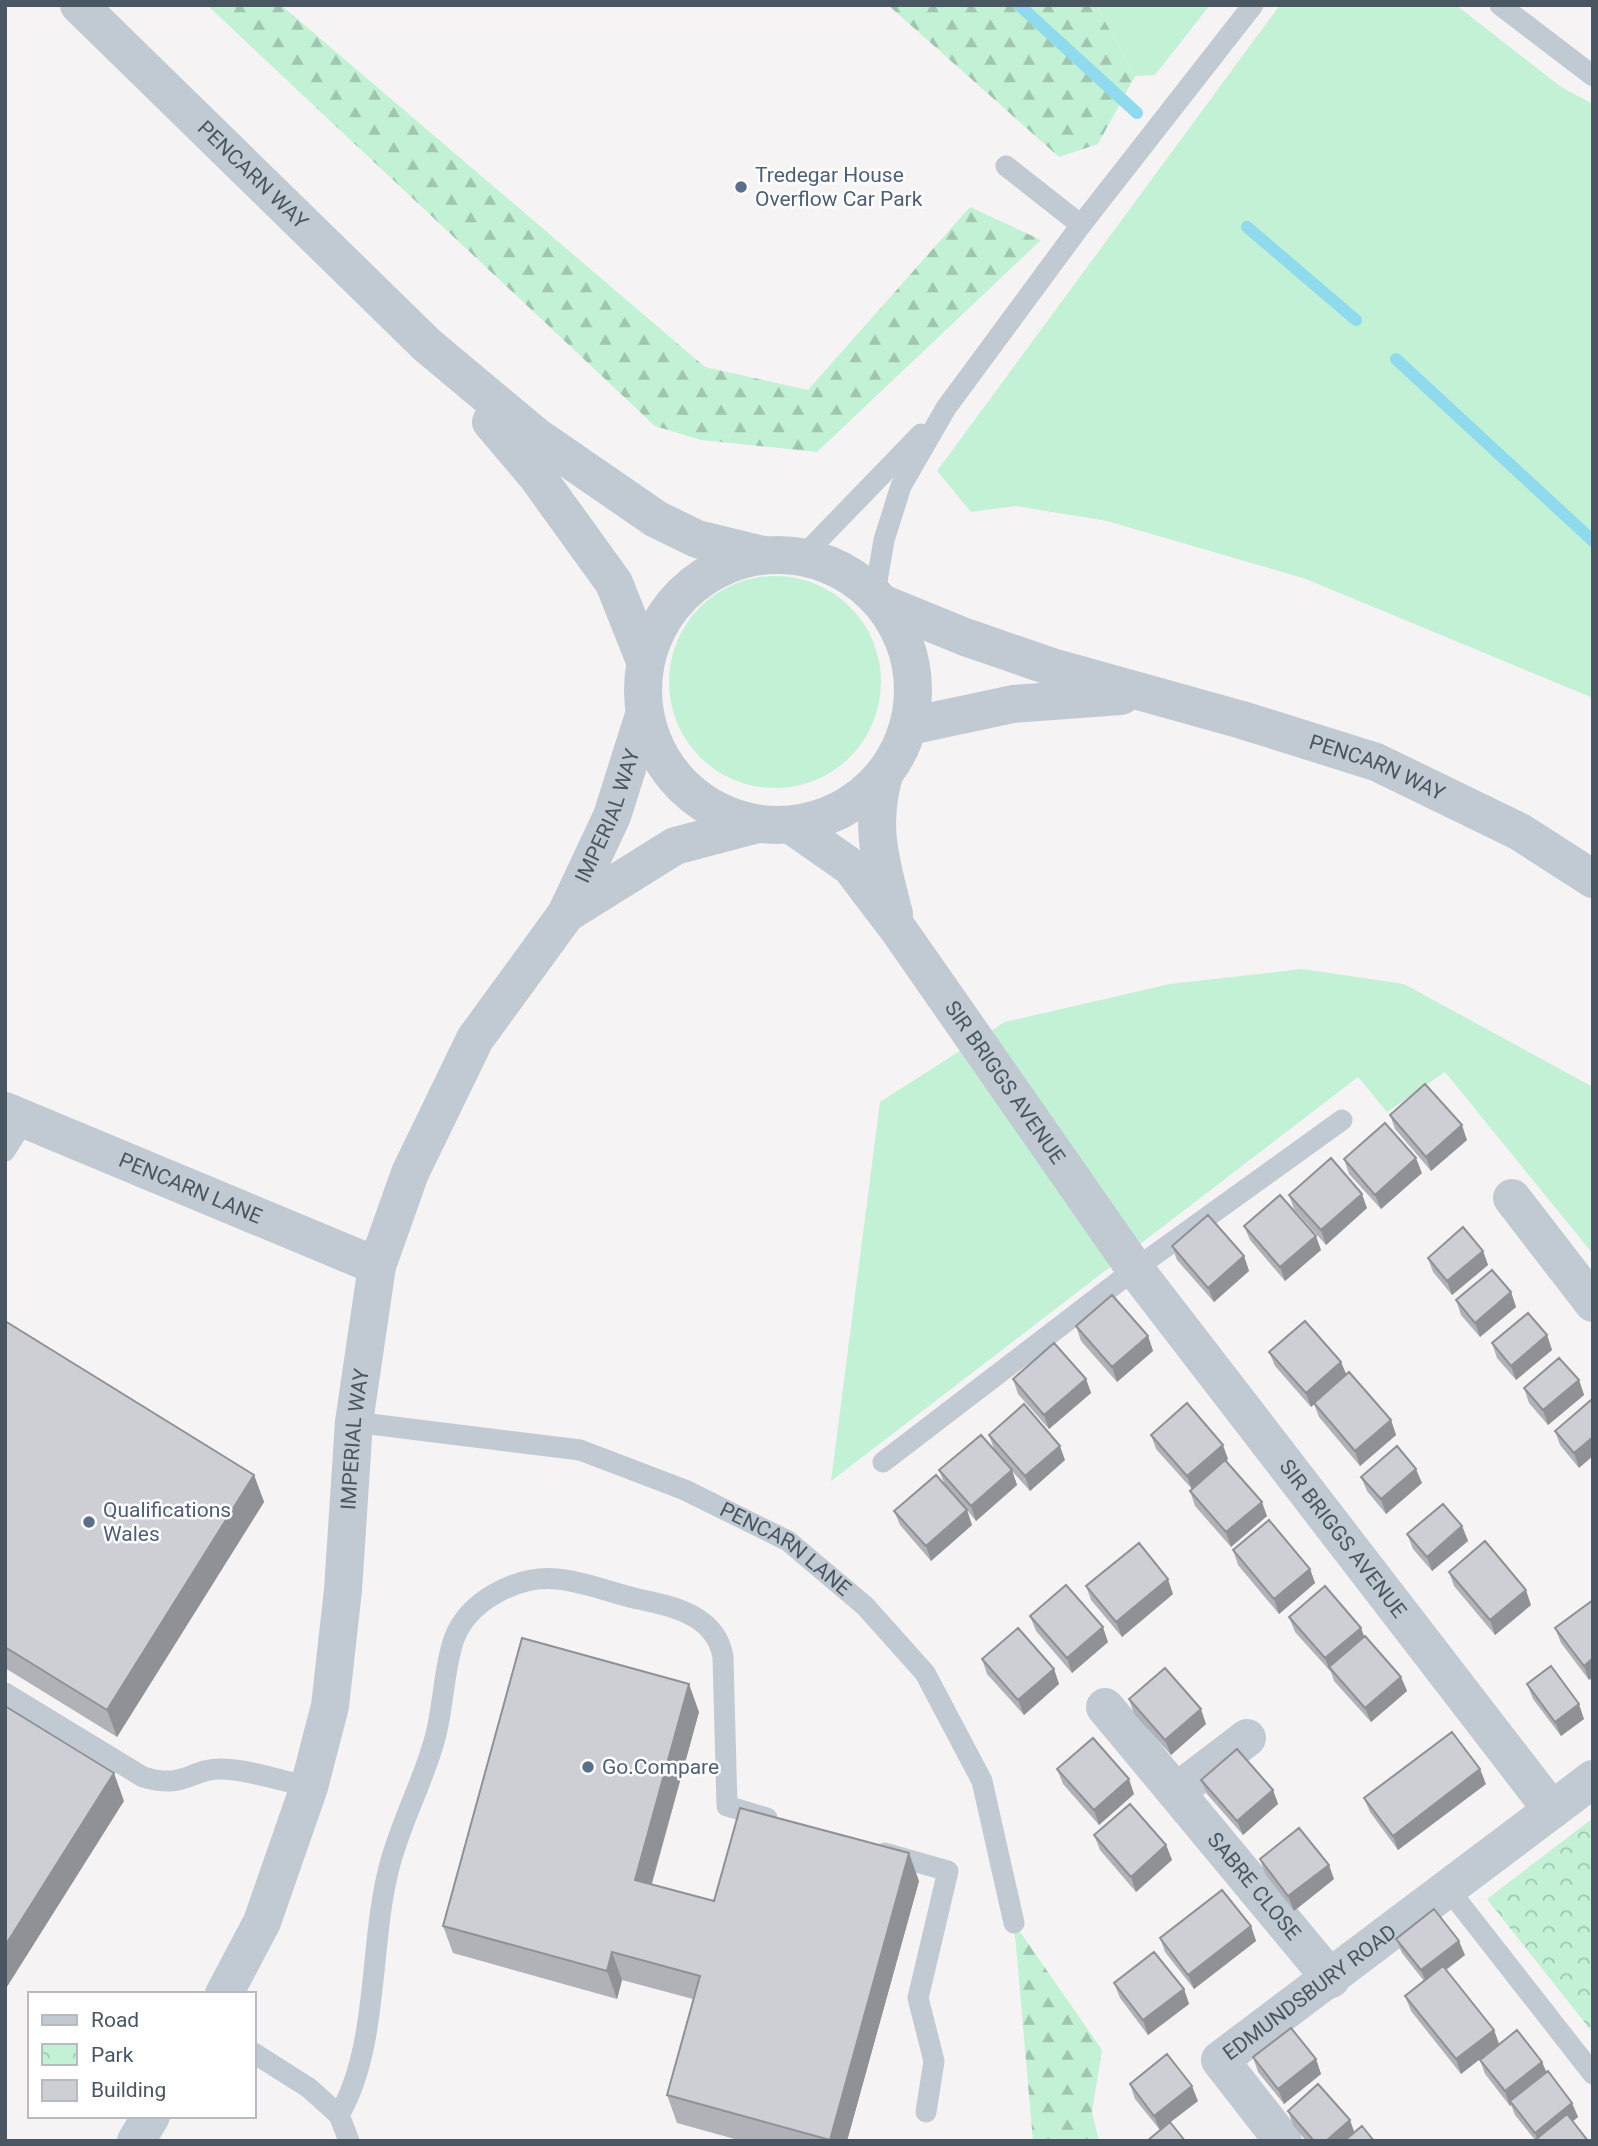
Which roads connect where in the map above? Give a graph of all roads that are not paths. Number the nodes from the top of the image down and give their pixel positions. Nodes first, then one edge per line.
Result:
1 (79, 5) edge
2 (1253, 5) edge
3 (1500, 5) edge
4 (1593, 76) edge
5 (1006, 166) dead end
6 (1081, 225) junction
7 (427, 345) junction
8 (946, 408) junction
9 (763, 555) junction
10 (803, 556) junction
11 (879, 598) junction
12 (645, 661) junction
13 (1144, 695) junction
14 (644, 715) junction
15 (910, 726) junction
16 (884, 775) junction
17 (774, 825) junction
18 (1593, 880) edge
19 (566, 914) junction
20 (898, 929) junction
21 (15, 1115) edge
22 (1342, 1120) dead end
23 (5, 1151) edge
24 (1512, 1198) dead end
25 (377, 1266) junction
26 (1135, 1269) junction
27 (1593, 1303) edge
28 (355, 1422) junction
29 (883, 1462) dead end
30 (5, 1693) edge
31 (1105, 1707) dead end
32 (1247, 1738) dead end
33 (1591, 1784) edge
34 (309, 1787) junction
35 (1176, 1792) junction
36 (1552, 1810) junction
37 (792, 1825) edge
38 (870, 1848) edge
39 (1449, 1890) junction
40 (1014, 1923) dead end
41 (1331, 1979) junction
42 (224, 1992) edge
43 (256, 2054) edge
44 (1588, 2069) edge
45 (926, 2112) dead end
46 (339, 2115) junction
47 (150, 2118) edge
48 (136, 2141) edge
49 (349, 2141) edge
50 (1283, 2141) edge

1 - 7 street, PENCARN WAY
2 - 6 lane
3 - 4 lane
5 - 6 lane
6 - 8 lane
7 - 9 street, PENCARN WAY
7 - 12 street, PENCARN WAY
8 - 10 lane
8 - 11 lane
9 - 10 street
9 - 12 street
10 - 11 street
11 - 13 street, PENCARN WAY
11 - 15 street
12 - 14 street
13 - 15 street, PENCARN WAY
13 - 18 street, PENCARN WAY
14 - 17 street
14 - 19 street, IMPERIAL WAY
15 - 16 street
16 - 17 street, IMPERIAL WAY
16 - 20 street, SIR BRIGGS AVENUE
17 - 19 street, IMPERIAL WAY
17 - 20 street, SIR BRIGGS AVENUE
19 - 25 street, IMPERIAL WAY
20 - 26 street, SIR BRIGGS AVENUE
21 - 23 lane
21 - 25 street, PENCARN LANE
22 - 26 lane
24 - 27 street
25 - 28 street, IMPERIAL WAY
26 - 29 lane
26 - 36 street, SIR BRIGGS AVENUE
28 - 34 street, IMPERIAL WAY
28 - 40 lane, PENCARN LANE
30 - 34 lane
31 - 35 street, SABRE CLOSE
32 - 35 street
33 - 36 street, EDMUNDSBURY ROAD
34 - 42 street, IMPERIAL WAY
35 - 41 street, SABRE CLOSE
36 - 39 street, EDMUNDSBURY ROAD
37 - 46 lane
38 - 45 lane
39 - 41 street, EDMUNDSBURY ROAD
39 - 44 lane
41 - 50 street, EDMUNDSBURY ROAD
43 - 46 lane
46 - 49 lane
47 - 48 street

